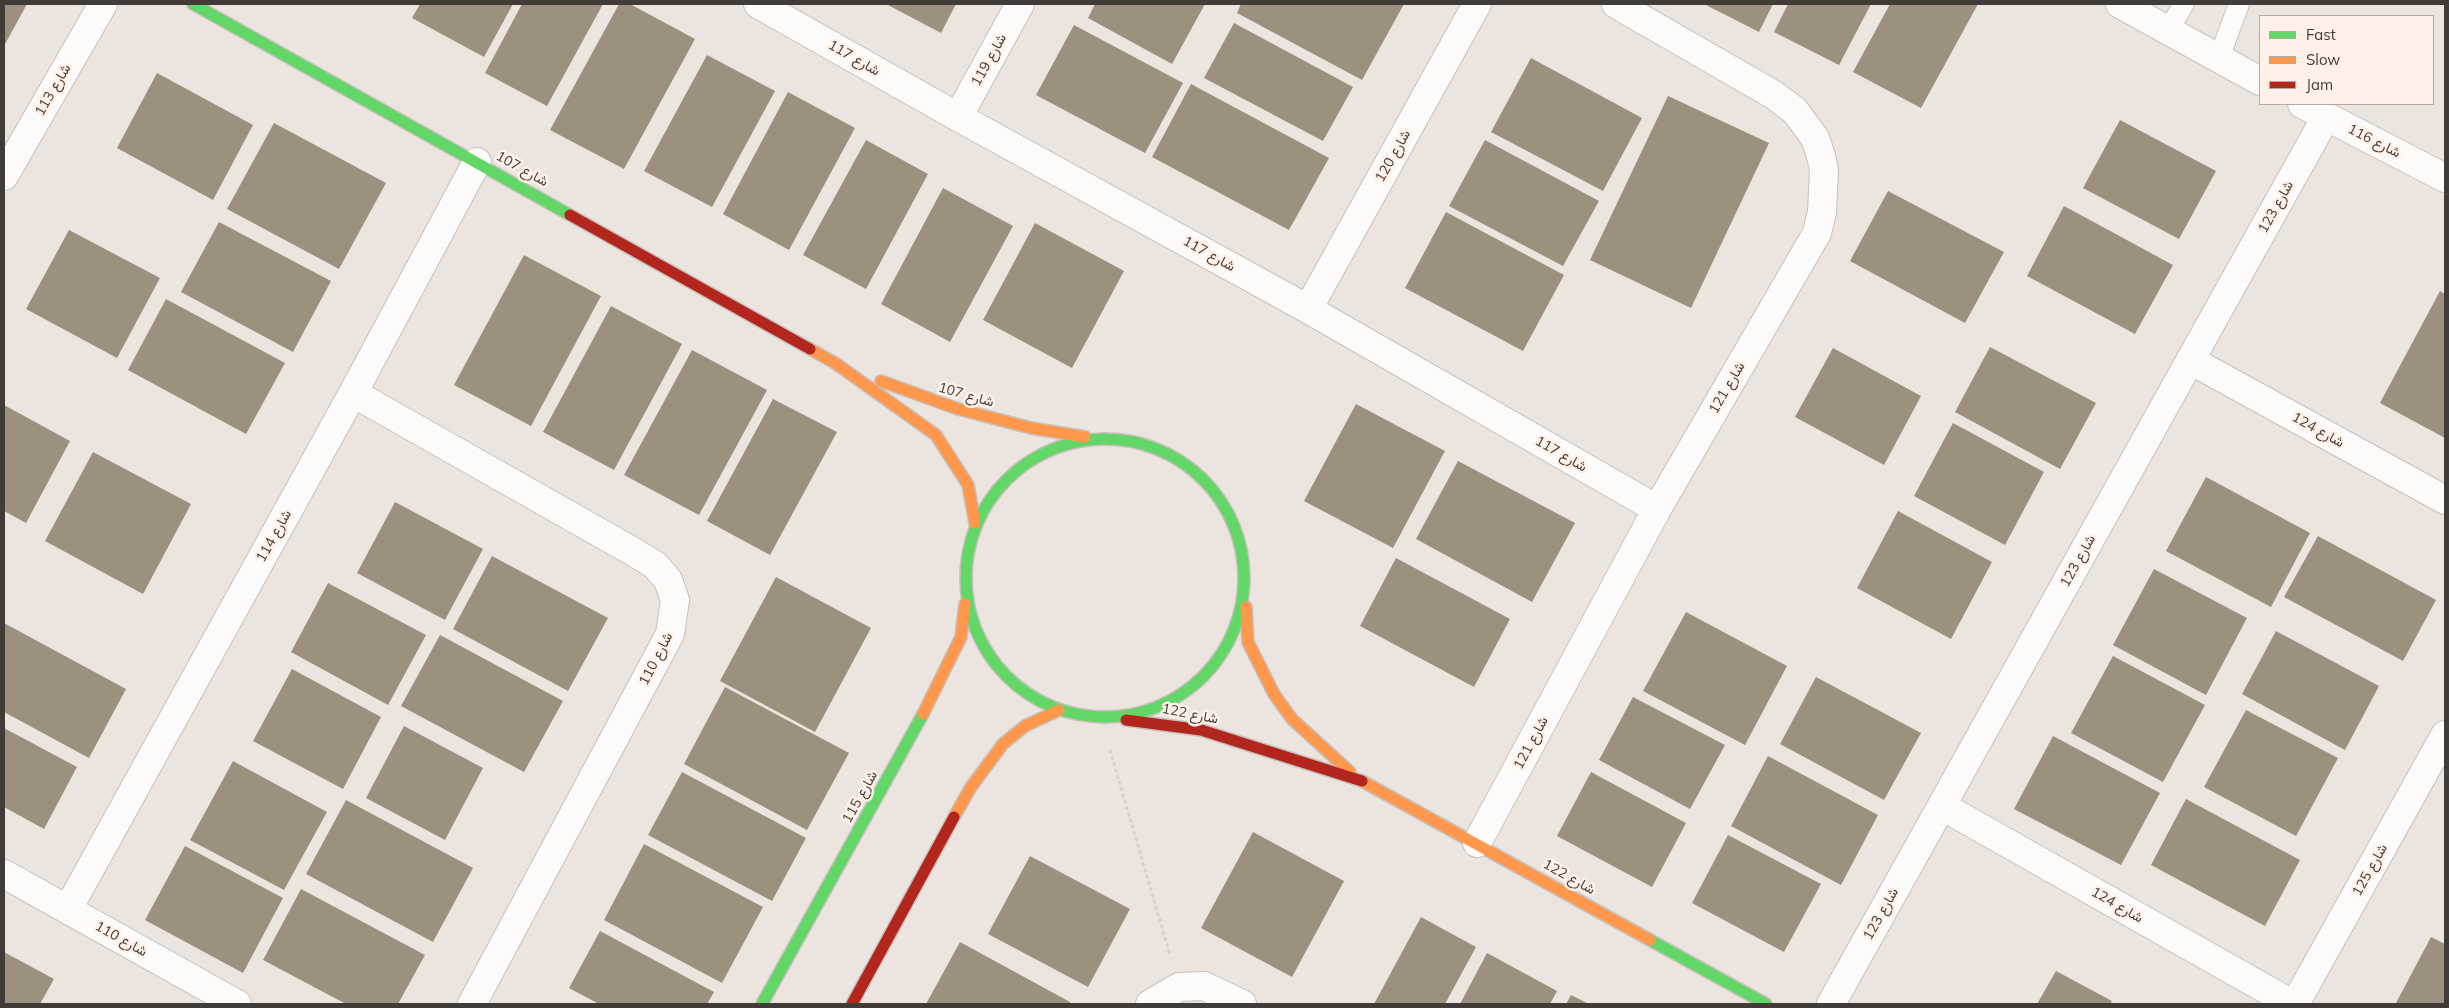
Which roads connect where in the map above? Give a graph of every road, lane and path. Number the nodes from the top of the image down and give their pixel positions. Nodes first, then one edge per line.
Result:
1 (103, 4) edge
2 (193, 4) edge
3 (758, 4) edge
4 (1020, 4) edge
5 (1477, 4) edge
6 (1616, 4) edge
7 (2120, 4) edge
8 (2184, 4) edge
9 (2239, 4) edge
10 (2168, 30) junction
11 (2219, 58) junction
12 (2259, 80) edge
13 (2304, 105) edge
14 (958, 117) junction
15 (2326, 117) junction
16 (478, 162) junction
17 (4, 176) edge
18 (2445, 178) edge
19 (1308, 309) junction
20 (2190, 360) junction
21 (835, 363) junction
22 (353, 393) junction
23 (1092, 438) junction
24 (2445, 500) edge
25 (1657, 509) junction
26 (975, 524) junction
27 (1245, 595) junction
28 (966, 597) junction
29 (1059, 710) junction
30 (1101, 718) junction
31 (2445, 735) edge
32 (1356, 778) junction
33 (1942, 806) junction
34 (1477, 843) junction
35 (4, 874) edge
36 (68, 909) junction
37 (1179, 987) junction
38 (237, 1004) edge
39 (472, 1004) edge
40 (762, 1004) edge
41 (852, 1004) edge
42 (1150, 1004) edge
43 (1242, 1004) edge
44 (1766, 1004) edge
45 (1831, 1004) edge
46 (2294, 1004) edge

1 - 17 street, شارع 113
2 - 16 street, شارع 107
3 - 14 street, شارع 117
4 - 14 street, شارع 119
5 - 19 street, شارع 120
6 - 25 street, شارع 121
7 - 10 street
8 - 10 lane
9 - 11 lane
10 - 11 street
11 - 12 street
13 - 15 street, شارع 116
14 - 19 street, شارع 117
15 - 18 street, شارع 116
15 - 20 street, شارع 123
16 - 21 street, شارع 107
16 - 22 street, شارع 114
19 - 25 street, شارع 117
20 - 24 street, شارع 124
20 - 33 street, شارع 123
21 - 23 street, شارع 107
21 - 26 street, شارع 107
22 - 36 street, شارع 114
22 - 39 street, شارع 110
23 - 26 street
23 - 27 street, شارع 122
25 - 34 street, شارع 121
26 - 28 street
27 - 30 street
27 - 32 street, شارع 122
28 - 29 street, شارع 122
28 - 40 street, شارع 115
29 - 30 street, شارع 122
29 - 41 street
30 - 32 street, شارع 122
30 - 37 path
31 - 46 street, شارع 125
32 - 34 street, شارع 122
33 - 45 street, شارع 123
33 - 46 street, شارع 124
34 - 44 street, شارع 122
35 - 36 street, شارع 110
36 - 38 street, شارع 110
37 - 42 street
37 - 43 street

